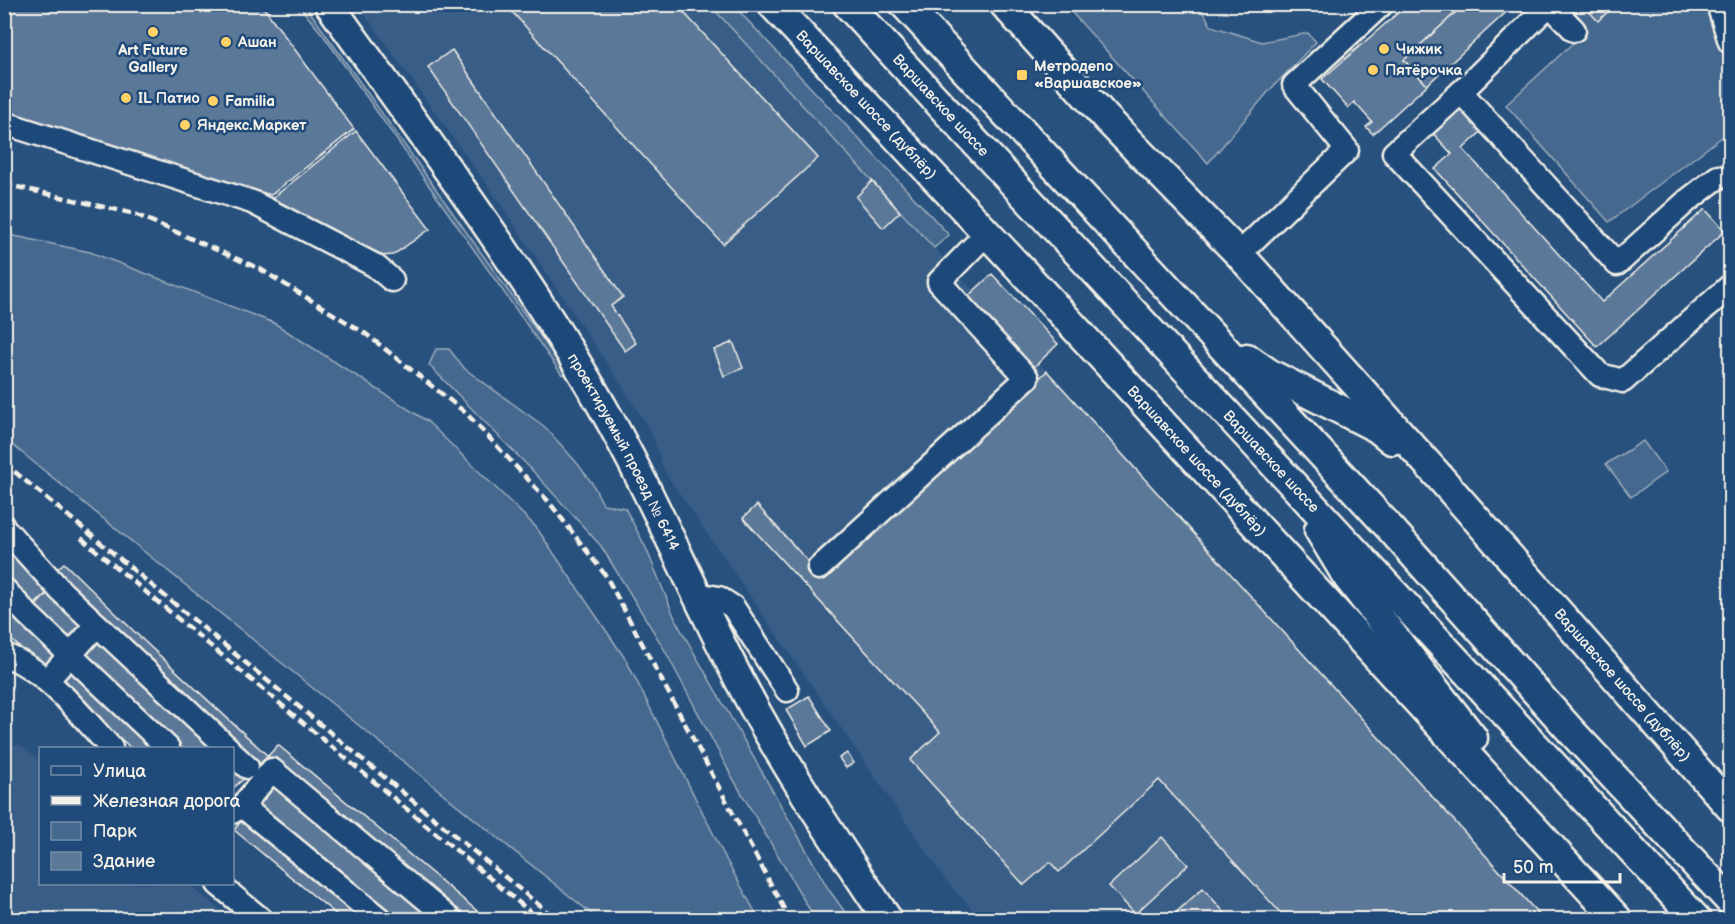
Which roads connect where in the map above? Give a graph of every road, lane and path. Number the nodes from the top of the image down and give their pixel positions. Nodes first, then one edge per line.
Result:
1 (329, 4) edge
2 (772, 4) edge
3 (847, 4) edge
4 (904, 4) edge
5 (1004, 4) edge
6 (1382, 4) edge
7 (1718, 4) edge
8 (1550, 5) edge
9 (1574, 30) dead end
10 (1731, 42) edge
11 (1461, 92) junction
12 (4, 123) edge
13 (1726, 178) edge
14 (987, 233) junction
15 (1239, 254) junction
16 (392, 280) dead end
17 (1731, 286) edge
18 (1208, 330) junction
19 (1434, 472) junction
20 (1288, 479) junction
21 (4, 528) edge
22 (819, 568) dead end
23 (695, 594) junction
24 (10, 605) edge
25 (97, 625) junction
26 (4, 655) edge
27 (70, 655) junction
28 (52, 675) dead end
29 (788, 690) dead end
30 (110, 747) edge
31 (167, 747) edge
32 (226, 747) edge
33 (1731, 807) edge
34 (238, 809) edge
35 (1583, 884) junction
36 (219, 885) edge
37 (1731, 901) edge
38 (262, 920) edge
39 (381, 920) edge
40 (451, 920) edge
41 (888, 920) edge
42 (1618, 920) edge
43 (1697, 920) edge

1 - 23 main road, проектируемый проезд № 6414
2 - 14 main road, Варшавское шоссе (дублёр)
3 - 20 main road, Варшавское шоссе
4 - 18 main road
5 - 15 main road, Варшавское шоссе (дублёр)
6 - 15 street
7 - 10 street
8 - 9 street
8 - 11 street
11 - 13 street
11 - 17 street
12 - 16 street
14 - 22 street
14 - 35 main road, Варшавское шоссе (дублёр)
15 - 19 main road, Варшавское шоссе (дублёр)
18 - 19 main road
18 - 37 main road
19 - 33 main road, Варшавское шоссе (дублёр)
20 - 35 main road
20 - 43 main road, Варшавское шоссе
21 - 25 street
23 - 29 street
23 - 41 main road, проектируемый проезд № 6414
24 - 27 street
25 - 27 street
25 - 32 street
26 - 30 street
27 - 28 street
27 - 31 street
34 - 39 street
34 - 40 street
35 - 42 main road, Варшавское шоссе (дублёр)
36 - 38 street

